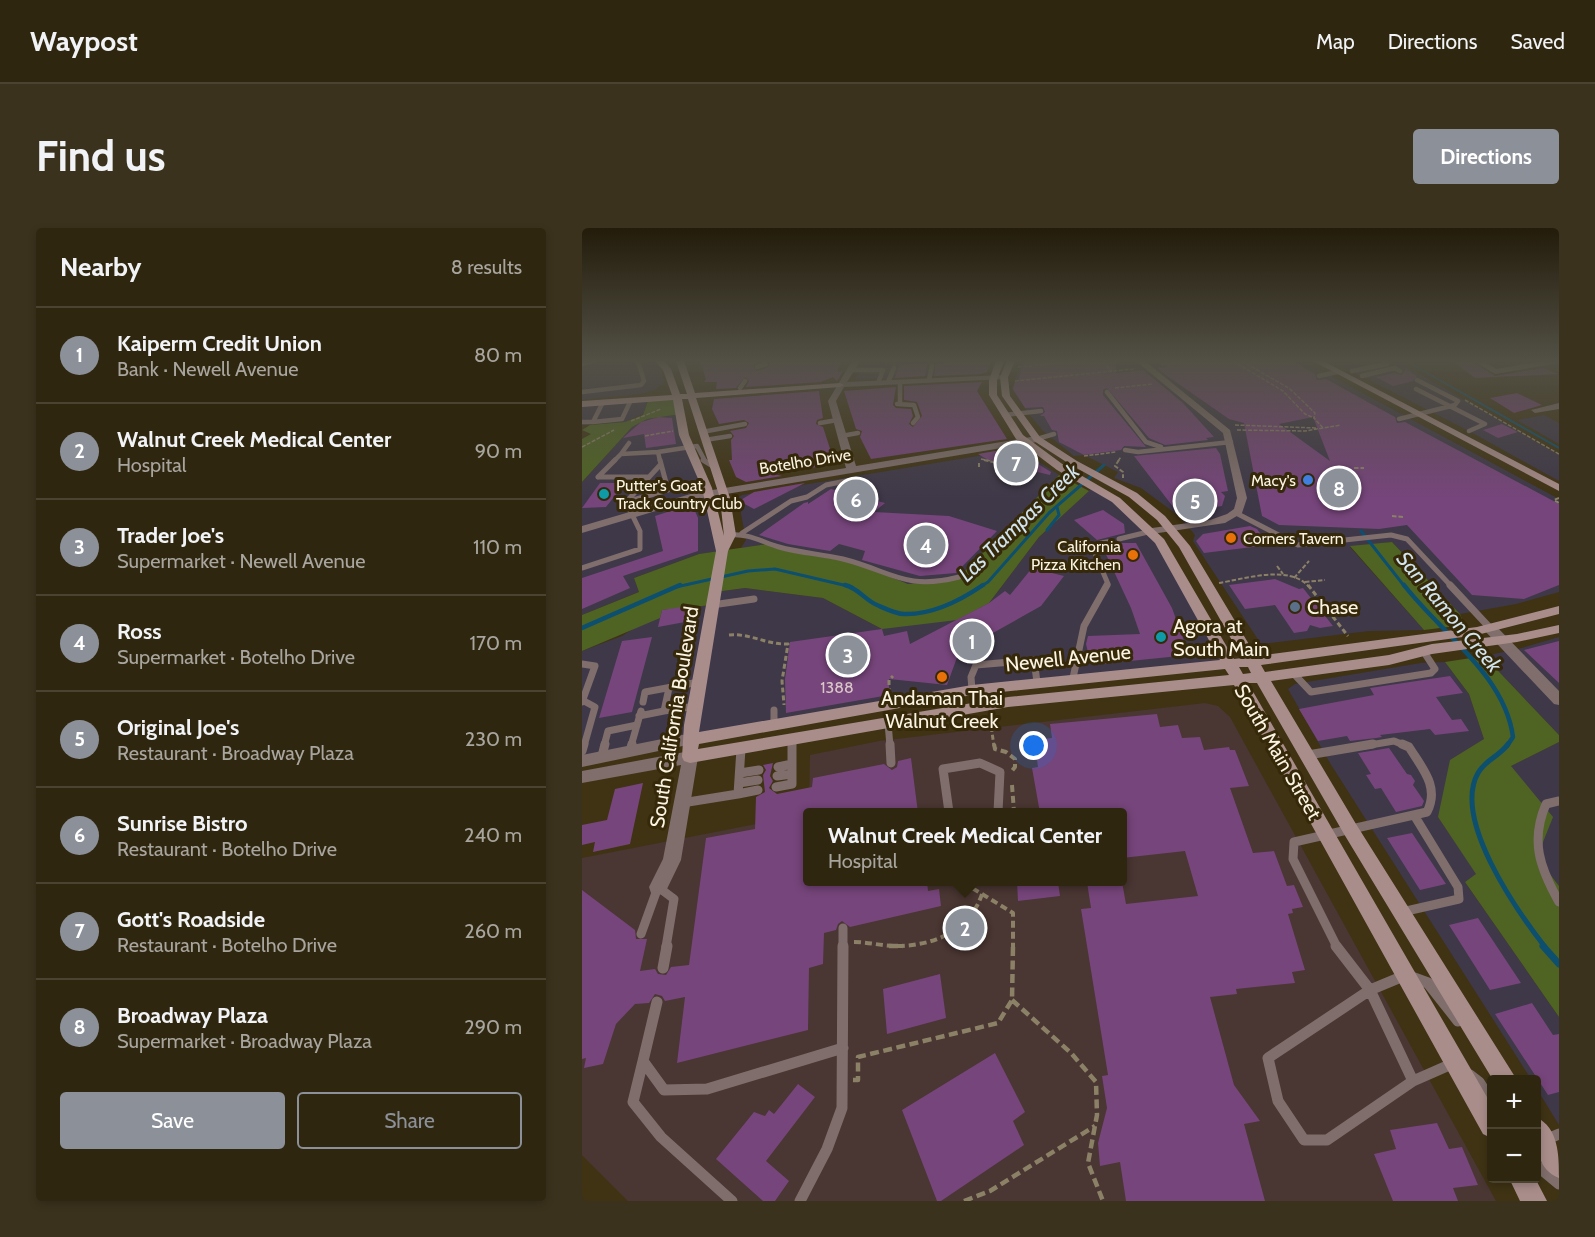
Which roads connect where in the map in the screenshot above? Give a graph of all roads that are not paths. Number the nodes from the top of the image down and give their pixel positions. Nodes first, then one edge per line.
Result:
1 (601, 406) edge
2 (630, 406) edge
3 (679, 406) edge
4 (695, 406) edge
5 (833, 406) edge
6 (915, 406) edge
7 (999, 406) edge
8 (1013, 406) edge
9 (1115, 406) edge
10 (1196, 406) edge
11 (1403, 406) edge
12 (1420, 406) edge
13 (1447, 406) edge
14 (1449, 406) edge
15 (1557, 406) edge
16 (1535, 410) dead end
17 (1041, 411) dead end
18 (1429, 411) junction
19 (1018, 414) junction
20 (1418, 414) junction
21 (1004, 415) junction
22 (1399, 419) dead end
23 (837, 420) junction
24 (582, 422) edge
25 (593, 422) junction
26 (820, 423) dead end
27 (913, 423) dead end
28 (745, 424) dead end
29 (1469, 431) junction
30 (858, 433) dead end
31 (1054, 434) dead end
32 (704, 436) junction
33 (730, 436) dead end
34 (841, 436) junction
35 (1037, 439) junction
36 (1025, 442) junction
37 (1230, 442) junction
38 (629, 443) dead end
39 (688, 446) junction
40 (1166, 448) junction
41 (658, 452) junction
42 (1123, 452) road end
43 (621, 454) junction
44 (661, 464) junction
45 (716, 468) junction
46 (1559, 476) edge
47 (649, 477) junction
48 (847, 477) junction
49 (1559, 488) edge
50 (723, 491) junction
51 (708, 493) junction
52 (626, 502) junction
53 (1236, 513) junction
54 (633, 514) junction
55 (1169, 528) junction
56 (582, 530) edge
57 (1152, 531) junction
58 (736, 534) junction
59 (1101, 543) dead end
60 (722, 551) junction
61 (1094, 551) dead end
62 (582, 568) edge
63 (959, 577) dead end
64 (714, 598) junction
65 (754, 599) dead end
66 (1559, 610) edge
67 (1490, 628) junction
68 (1559, 629) edge
69 (1502, 640) junction
70 (1427, 647) junction
71 (1249, 661) junction
72 (1229, 663) junction
73 (582, 664) edge
74 (1294, 674) junction
75 (1259, 677) junction
76 (1073, 678) junction
77 (1237, 680) junction
78 (699, 682) junction
79 (1037, 682) junction
80 (669, 688) junction
81 (972, 690) junction
82 (1559, 700) edge
83 (583, 702) edge
84 (643, 702) dead end
85 (695, 706) junction
86 (774, 710) dead end
87 (664, 711) junction
88 (779, 721) junction
89 (888, 723) junction
90 (637, 725) junction
91 (792, 741) junction
92 (691, 748) junction
93 (741, 749) junction
94 (582, 751) edge
95 (630, 751) junction
96 (1308, 755) junction
97 (602, 756) junction
98 (582, 761) edge
99 (891, 762) dead end
100 (792, 764) junction
101 (778, 767) dead end
102 (759, 770) dead end
103 (740, 773) junction
104 (792, 774) junction
105 (777, 776) dead end
106 (582, 777) edge
107 (758, 780) dead end
108 (739, 783) junction
109 (776, 787) dead end
110 (758, 790) dead end
111 (738, 794) junction
112 (1559, 801) edge
113 (682, 803) junction
114 (948, 808) edge
115 (998, 808) edge
116 (1414, 815) junction
117 (1350, 829) junction
118 (1325, 835) junction
119 (658, 887) junction
120 (1559, 902) edge
121 (1402, 912) junction
122 (843, 928) dead end
123 (640, 934) dead end
124 (663, 968) dead end
125 (1406, 975) junction
126 (1370, 990) junction
127 (657, 1002) dead end
128 (843, 1048) junction
129 (643, 1061) junction
130 (1455, 1062) junction
131 (1493, 1075) edge
132 (1503, 1075) edge
133 (1413, 1081) junction
134 (1487, 1095) edge
135 (1487, 1119) edge
136 (1546, 1135) edge
137 (1559, 1166) edge
138 (1541, 1170) edge
139 (1523, 1183) edge
140 (1559, 1184) edge
141 (732, 1201) edge
142 (800, 1201) edge
143 (1534, 1201) edge

1 - 25 lane
2 - 25 lane
3 - 39 main road, South California Boulevard
4 - 32 main road
5 - 23 street
6 - 27 lane
7 - 21 main road, South Main Street
8 - 19 main road, South Main Street
9 - 40 lane
10 - 37 street
11 - 20 main road
12 - 18 main road
13 - 18 lane
14 - 29 lane
15 - 16 street
17 - 19 lane
18 - 20 lane
18 - 29 main road
19 - 21 lane
19 - 35 main road, South Main Street
20 - 22 lane
20 - 49 main road
21 - 36 main road, South Main Street
23 - 26 lane
23 - 34 street
24 - 25 lane
28 - 32 lane
29 - 46 main road
30 - 34 lane
31 - 35 lane
32 - 33 lane
32 - 45 main road
34 - 48 street
35 - 36 street, Botelho Drive
35 - 55 main road, South Main Street
36 - 48 street, Botelho Drive
36 - 57 main road, South Main Street
37 - 40 lane
37 - 53 street
38 - 43 lane
39 - 41 lane
39 - 45 lane
39 - 51 main road, South California Boulevard
40 - 42 lane
41 - 43 lane
41 - 44 lane
43 - 47 lane
44 - 47 lane
44 - 52 lane
45 - 50 main road
47 - 52 lane
48 - 50 street, Botelho Drive
48 - 58 lane
50 - 51 street, Botelho Drive
50 - 58 main road
51 - 54 street, Botelho Drive
51 - 60 main road, South California Boulevard
52 - 54 lane
53 - 55 street
53 - 67 lane
54 - 56 street, Botelho Drive
54 - 62 lane
55 - 57 street
55 - 71 main road, South Main Street
57 - 59 lane
57 - 72 main road, South Main Street
58 - 60 main road, South California Boulevard
58 - 63 lane
60 - 64 main road, South California Boulevard
61 - 76 lane
64 - 65 lane
64 - 78 main road, South California Boulevard
66 - 67 main road, Newell Avenue
67 - 69 street
67 - 70 main road, Newell Avenue
68 - 69 main road, Newell Avenue
69 - 70 main road, Newell Avenue
69 - 82 street
70 - 71 main road, Newell Avenue
70 - 74 main road, Newell Avenue
70 - 74 lane
71 - 72 main road, Newell Avenue
71 - 75 main road, South Main Street
72 - 76 main road, Newell Avenue
72 - 77 main road, South Main Street
73 - 83 lane
74 - 75 main road, Newell Avenue
75 - 77 main road, Newell Avenue
75 - 96 main road, South Main Street
76 - 79 main road, Newell Avenue
77 - 89 main road, Newell Avenue
77 - 118 main road, South Main Street
78 - 80 lane
78 - 85 main road, South California Boulevard
79 - 81 main road, Newell Avenue
79 - 81 lane
80 - 84 lane
80 - 87 lane
81 - 88 main road, Newell Avenue
83 - 94 lane
85 - 87 lane
85 - 92 main road, South California Boulevard
86 - 88 lane
87 - 90 lane
88 - 92 main road, Newell Avenue
89 - 91 main road, Newell Avenue
89 - 99 lane
90 - 95 lane
90 - 97 lane
91 - 93 main road, Newell Avenue
91 - 100 lane
92 - 93 main road, Newell Avenue
92 - 95 street, Newell Avenue
92 - 106 street, Newell Avenue
92 - 113 street, South California Boulevard
93 - 103 lane
95 - 97 street, Newell Avenue
96 - 116 lane
96 - 117 main road, South Main Street
97 - 98 street, Newell Avenue
100 - 101 lane
100 - 104 lane
102 - 103 lane
103 - 108 lane
104 - 105 lane
104 - 109 lane
107 - 108 lane
108 - 111 lane
110 - 111 lane
111 - 113 lane
112 - 120 lane
113 - 119 street, South California Boulevard
114 - 115 lane
116 - 117 lane
116 - 121 lane
117 - 118 lane
117 - 121 main road, South Main Street
118 - 125 main road, South Main Street
118 - 126 lane
119 - 123 lane
119 - 124 lane
121 - 132 main road, South Main Street
122 - 128 lane
125 - 126 lane
125 - 130 main road, South Main Street
125 - 131 lane
126 - 133 lane
126 - 133 lane
127 - 129 lane
128 - 129 lane
128 - 142 lane
129 - 141 lane
130 - 133 lane
130 - 134 lane
130 - 135 main road, South Main Street
136 - 137 main road
138 - 140 lane
139 - 143 main road

